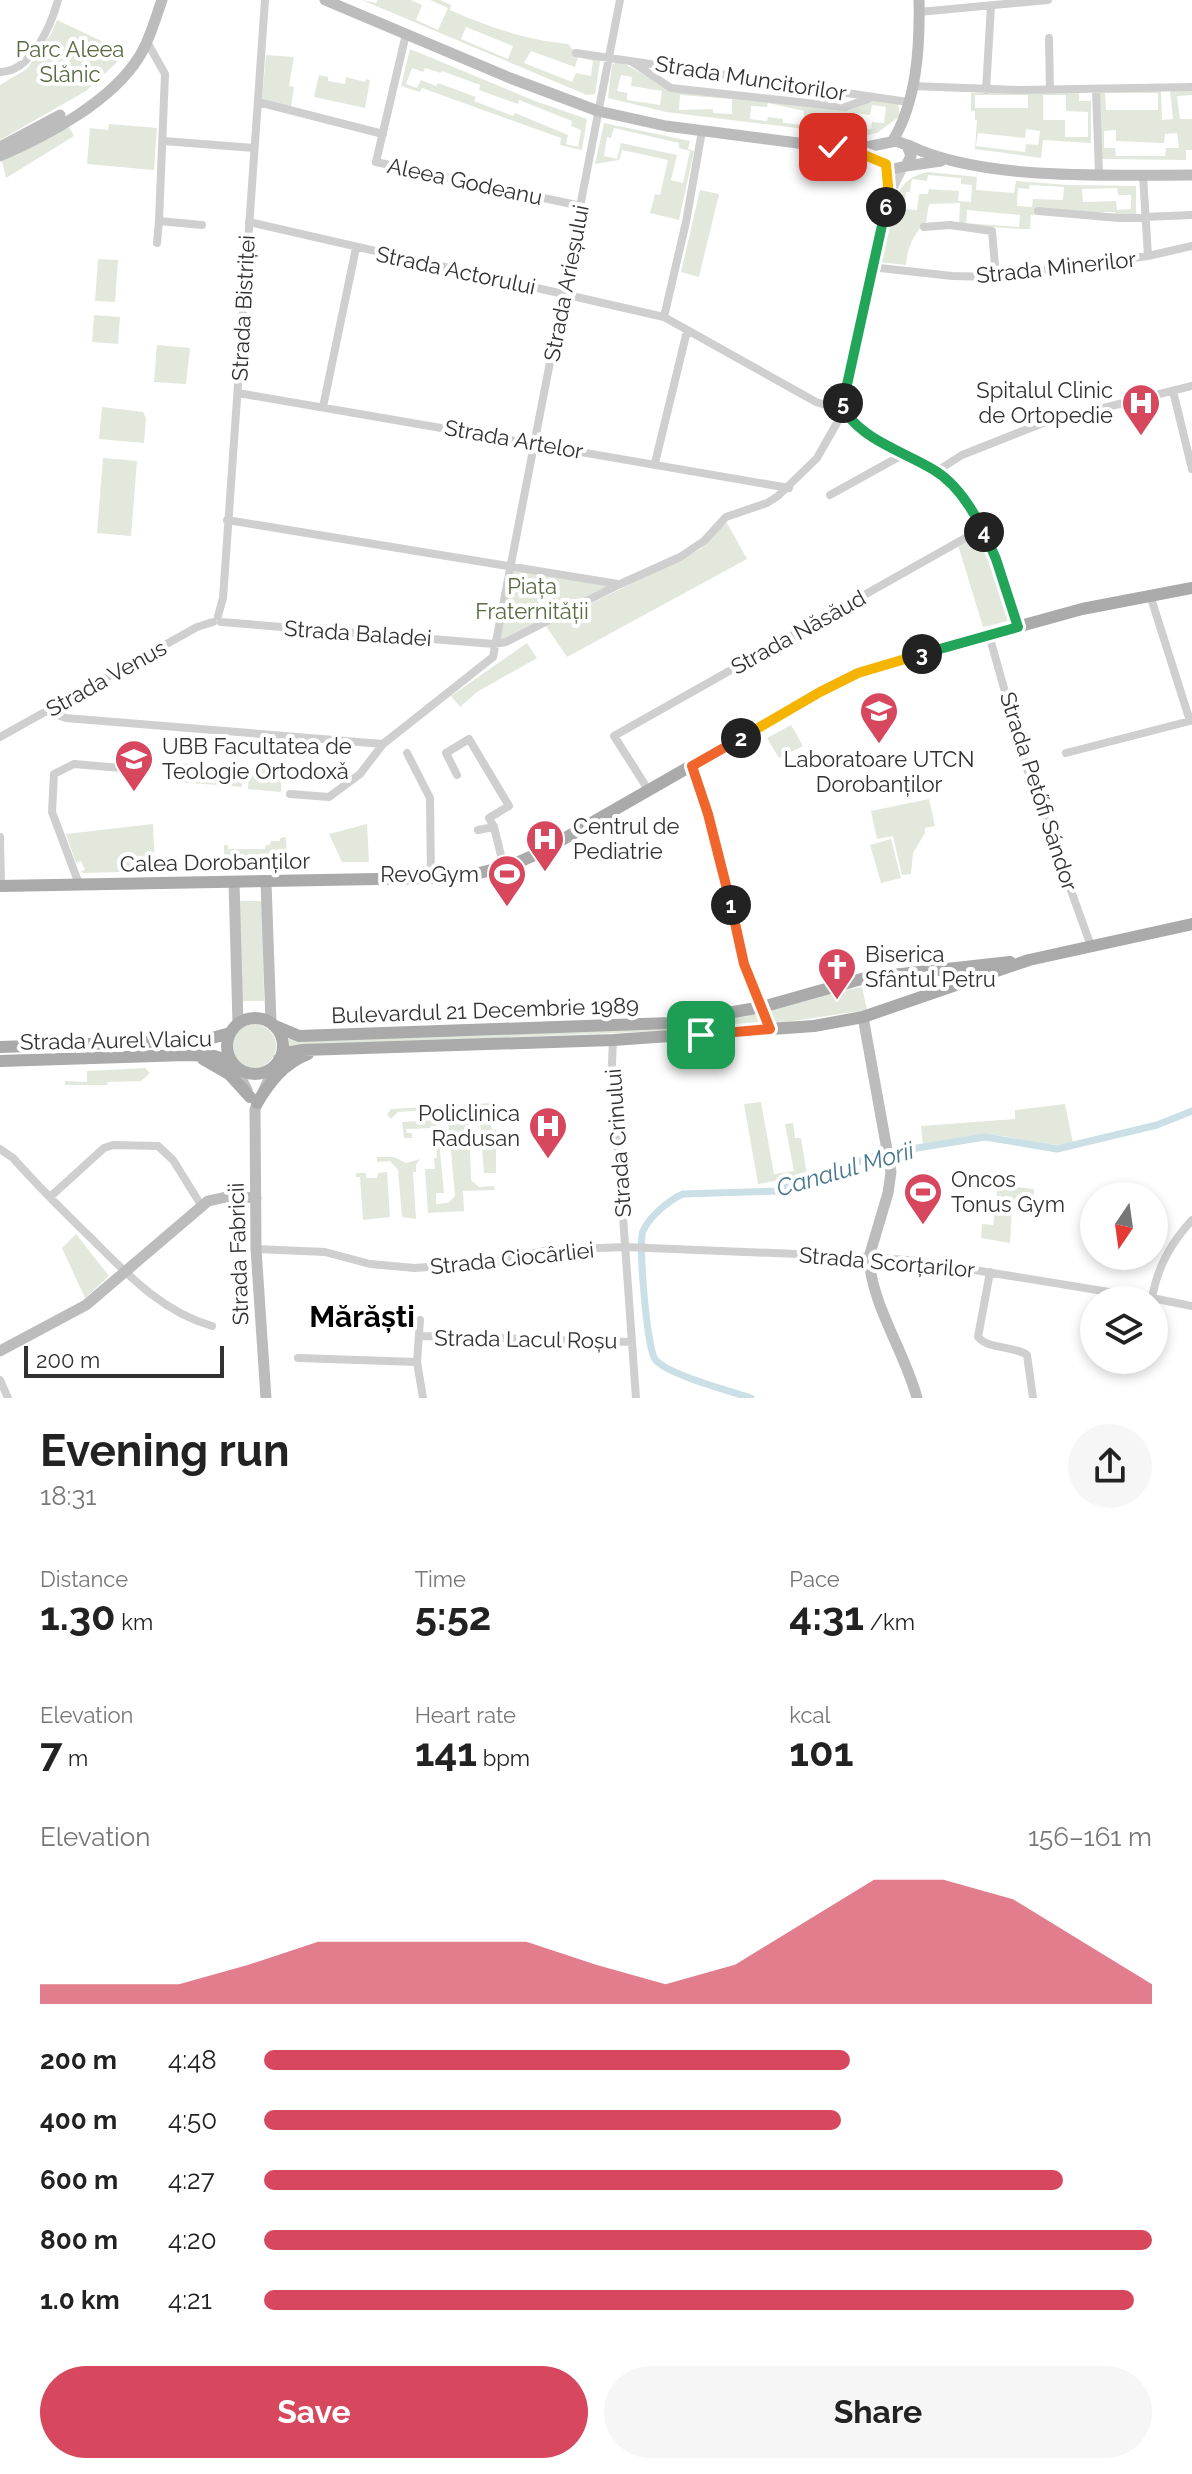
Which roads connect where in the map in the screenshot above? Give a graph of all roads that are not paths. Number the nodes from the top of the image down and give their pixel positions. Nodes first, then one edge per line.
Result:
1 (58, 0) edge
2 (156, 0) edge
3 (162, 0) edge
4 (265, 0) edge
5 (325, 0) edge
6 (620, 0) edge
7 (1048, 0) edge
8 (1033, 1) edge
9 (919, 6) edge
10 (991, 6) junction
11 (406, 34) junction
12 (1049, 38) dead end
13 (147, 42) junction
14 (576, 53) dead end
15 (608, 56) junction
16 (629, 59) junction
17 (0, 72) edge
18 (912, 86) junction
19 (1192, 87) edge
20 (986, 90) junction
21 (1050, 90) junction
22 (1096, 90) junction
23 (873, 98) junction
24 (258, 102) junction
25 (908, 102) junction
26 (598, 111) junction
27 (904, 119) junction
28 (702, 131) junction
29 (383, 134) junction
30 (164, 141) junction
31 (890, 143) junction
32 (906, 144) junction
33 (0, 147) edge
34 (254, 148) junction
35 (852, 150) junction
36 (0, 156) edge
37 (945, 161) junction
38 (887, 165) junction
39 (905, 166) junction
40 (1099, 174) junction
41 (1143, 175) junction
42 (1192, 175) edge
43 (889, 197) junction
44 (581, 206) junction
45 (1038, 211) dead end
46 (1192, 215) edge
47 (1145, 218) junction
48 (159, 221) junction
49 (249, 222) junction
50 (202, 225) dead end
51 (924, 227) dead end
52 (157, 243) dead end
53 (1192, 246) edge
54 (356, 248) junction
55 (1148, 256) junction
56 (871, 267) junction
57 (996, 277) junction
58 (565, 293) junction
59 (664, 317) junction
60 (687, 331) junction
61 (1192, 386) edge
62 (1173, 391) junction
63 (238, 393) junction
64 (323, 407) junction
65 (842, 410) junction
66 (534, 442) junction
67 (904, 454) junction
68 (655, 463) junction
69 (1192, 469) edge
70 (937, 471) junction
71 (789, 488) junction
72 (830, 495) dead end
73 (227, 520) junction
74 (983, 528) junction
75 (510, 565) junction
76 (618, 585) junction
77 (1192, 588) edge
78 (1150, 595) junction
79 (217, 620) junction
80 (1018, 627) junction
81 (989, 635) junction
82 (494, 644) junction
83 (46, 711) junction
84 (0, 737) edge
85 (383, 744) junction
86 (407, 753) dead end
87 (1066, 753) dead end
88 (692, 766) junction
89 (133, 769) dead end
90 (457, 775) dead end
91 (649, 791) junction
92 (290, 794) dead end
93 (494, 827) junction
94 (478, 830) dead end
95 (0, 837) edge
96 (504, 868) junction
97 (431, 878) junction
98 (234, 882) junction
99 (266, 882) junction
100 (79, 884) junction
101 (1, 888) edge
102 (1192, 924) edge
103 (1091, 946) junction
104 (1029, 960) junction
105 (911, 971) junction
106 (914, 999) junction
107 (762, 1007) junction
108 (863, 1017) junction
109 (272, 1024) junction
110 (234, 1028) junction
111 (770, 1029) junction
112 (613, 1040) junction
113 (0, 1047) edge
114 (320, 1049) junction
115 (193, 1055) junction
116 (0, 1061) edge
117 (278, 1061) junction
118 (232, 1062) junction
119 (254, 1103) junction
120 (0, 1149) edge
121 (50, 1197) junction
122 (256, 1198) junction
123 (201, 1205) junction
124 (1192, 1220) edge
125 (630, 1247) junction
126 (256, 1249) junction
127 (869, 1257) junction
128 (124, 1272) junction
129 (990, 1272) junction
130 (1155, 1286) edge
131 (1080, 1287) edge
132 (1168, 1302) edge
133 (1192, 1306) edge
134 (420, 1320) dead end
135 (212, 1326) dead end
136 (420, 1336) junction
137 (632, 1342) junction
138 (0, 1351) edge
139 (298, 1358) dead end
140 (417, 1362) junction
141 (0, 1380) edge
142 (8, 1398) edge
143 (266, 1398) edge
144 (423, 1398) edge
145 (636, 1398) edge
146 (917, 1398) edge
147 (1033, 1398) edge

1 - 17 street
2 - 33 main road
3 - 13 main road
4 - 24 street, Strada Bistriței
5 - 11 main road
6 - 15 street, Strada Arieșului
7 - 8 street
8 - 10 street
9 - 10 street
9 - 18 main road
10 - 20 street
11 - 26 main road
11 - 29 street, Aleea Godeanu
12 - 21 street
13 - 30 street
13 - 36 main road
14 - 15 street, Strada Muncitorilor
15 - 16 street, Strada Muncitorilor
15 - 26 street, Strada Arieșului
16 - 23 street, Strada Muncitorilor
16 - 23 street, Strada Muncitorilor
18 - 20 street
18 - 25 main road
19 - 22 street
20 - 21 street
21 - 22 street
22 - 40 street
23 - 25 street, Strada Muncitorilor
24 - 29 street, Aleea Godeanu
24 - 34 street, Strada Bistriței
25 - 27 main road
26 - 28 main road
26 - 44 street, Strada Arieșului
27 - 31 main road
27 - 32 main road
28 - 35 main road
28 - 59 street
29 - 44 street, Aleea Godeanu
30 - 34 street
30 - 48 street
31 - 32 main road
31 - 35 main road
31 - 38 main road
32 - 37 main road
32 - 39 main road
34 - 49 street, Strada Bistriței
35 - 38 main road
37 - 39 main road
37 - 40 main road
38 - 39 main road
38 - 43 street
39 - 43 street
40 - 41 main road
41 - 42 main road
41 - 47 street
43 - 56 street
44 - 58 street, Strada Arieșului
45 - 47 street
46 - 47 street
47 - 55 street
48 - 50 street
48 - 52 street
49 - 54 street, Strada Actorului
49 - 63 street, Strada Bistriței
51 - 57 street
53 - 55 street, Strada Minerilor
54 - 58 street, Strada Actorului
54 - 64 street
55 - 57 street, Strada Minerilor
56 - 57 street, Strada Minerilor
56 - 65 street
58 - 59 street, Strada Actorului
58 - 66 street, Strada Arieșului
59 - 60 street, Strada Actorului
60 - 65 street, Strada Actorului
60 - 68 street
61 - 62 street
62 - 69 street
62 - 70 street
63 - 64 street, Strada Artelor
63 - 73 street, Strada Bistriței
64 - 66 street, Strada Artelor
65 - 67 street, Strada Actorului
65 - 71 street
66 - 68 street, Strada Artelor
66 - 75 street, Strada Arieșului
67 - 70 street, Strada Actorului
67 - 72 street
68 - 71 street, Strada Artelor
70 - 74 street
71 - 76 street
73 - 75 street
73 - 79 street, Strada Bistriței
74 - 80 street
74 - 91 street, Strada Năsăud
75 - 76 street
75 - 82 street
76 - 82 street
77 - 78 main road, Calea Dorobanților
78 - 80 main road, Calea Dorobanților
78 - 87 street
79 - 82 street, Strada Baladei
79 - 83 street, Strada Venus
80 - 81 main road, Calea Dorobanților
81 - 88 main road, Calea Dorobanților
81 - 103 street, Strada Petőfi Sándor
82 - 85 street
83 - 84 street, Strada Venus
83 - 85 street
85 - 92 street
86 - 97 street
88 - 91 main road, Calea Dorobanților
88 - 107 street
89 - 100 street
90 - 93 street
91 - 96 main road, Calea Dorobanților
93 - 94 street
93 - 96 street
95 - 101 street
96 - 97 main road, Calea Dorobanților
97 - 99 main road, Calea Dorobanților
98 - 99 main road, Calea Dorobanților
98 - 100 main road, Calea Dorobanților
98 - 110 main road
99 - 109 main road
100 - 101 main road, Calea Dorobanților
102 - 103 main road, Bulevardul 21 Decembrie 1989
103 - 104 main road, Bulevardul 21 Decembrie 1989
104 - 105 main road, Bulevardul 21 Decembrie 1989
104 - 106 main road, Bulevardul 21 Decembrie 1989
105 - 106 main road
105 - 107 main road, Bulevardul 21 Decembrie 1989
106 - 108 main road, Bulevardul 21 Decembrie 1989
107 - 109 main road, Bulevardul 21 Decembrie 1989
107 - 111 main road
108 - 111 main road, Bulevardul 21 Decembrie 1989
108 - 127 main road
109 - 110 main road
109 - 117 main road
110 - 113 main road, Strada Aurel Vlaicu
110 - 118 main road
111 - 112 main road, Bulevardul 21 Decembrie 1989
112 - 114 main road, Bulevardul 21 Decembrie 1989
112 - 125 street, Strada Crinului
114 - 117 main road, Bulevardul 21 Decembrie 1989
114 - 119 main road
115 - 116 main road, Strada Aurel Vlaicu
115 - 118 main road, Strada Aurel Vlaicu
115 - 119 main road
117 - 118 main road
117 - 119 main road, Strada Fabricii
118 - 119 main road, Strada Fabricii
119 - 122 main road, Strada Fabricii
120 - 121 street
121 - 123 street
121 - 128 street
122 - 123 main road
122 - 126 main road, Strada Fabricii
123 - 128 main road
124 - 130 street
125 - 126 street, Strada Ciocârliei
125 - 127 street, Strada Scorțarilor
125 - 137 street, Strada Crinului
126 - 143 main road, Strada Fabricii
127 - 129 street, Strada Scorțarilor
127 - 146 main road
128 - 135 street
128 - 138 main road
129 - 131 street, Strada Scorțarilor
129 - 147 street
132 - 133 street, Strada Scorțarilor
134 - 136 street, Strada Lacul Roșu
136 - 137 street, Strada Lacul Roșu
136 - 140 street, Strada Lacul Roșu
137 - 145 street, Strada Crinului
139 - 140 street, Strada Lacul Roșu
140 - 144 street, Strada Lacul Roșu
141 - 142 street

